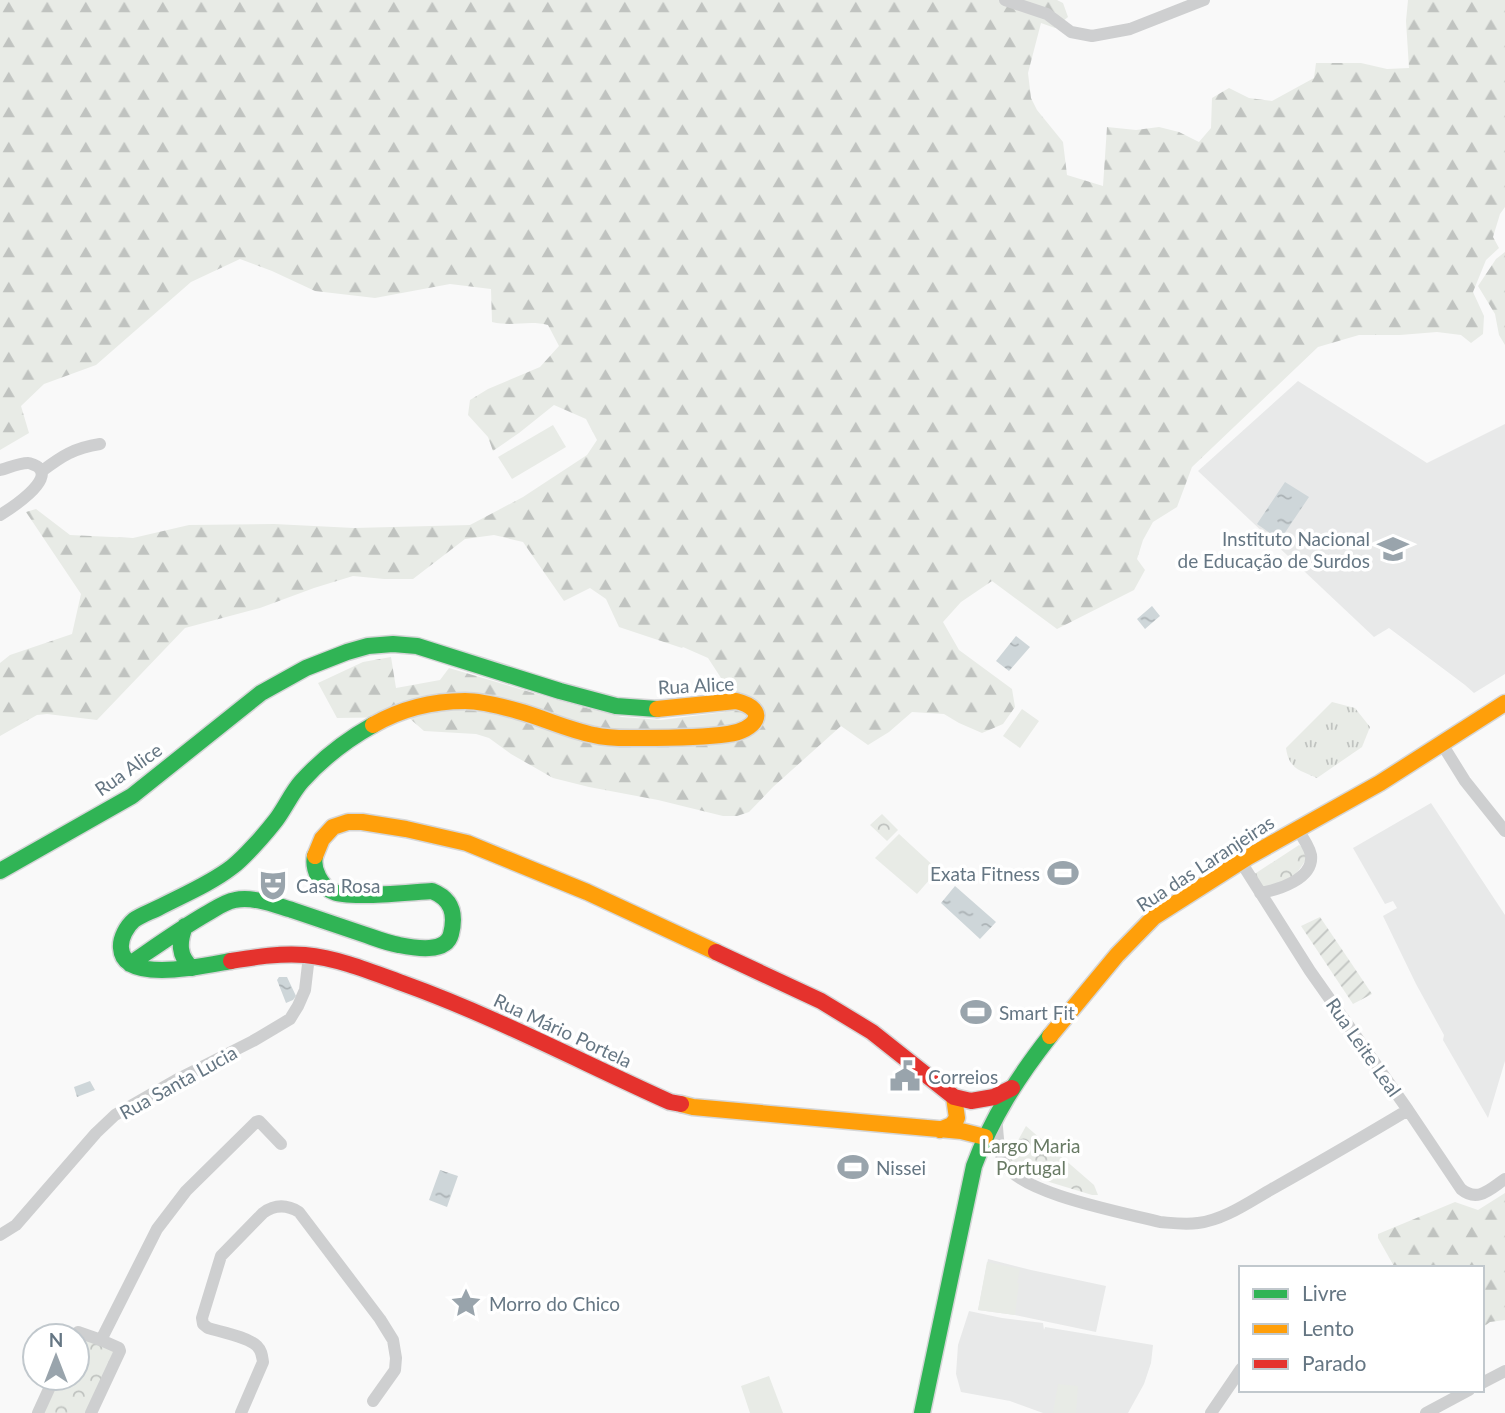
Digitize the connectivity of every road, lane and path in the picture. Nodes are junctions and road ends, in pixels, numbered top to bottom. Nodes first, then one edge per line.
1 (1005, 0) edge
2 (1204, 0) edge
3 (100, 444) dead end
4 (0, 470) edge
5 (42, 471) junction
6 (0, 515) edge
7 (1505, 703) edge
8 (1442, 744) junction
9 (1297, 829) junction
10 (1505, 831) edge
11 (1241, 862) junction
12 (0, 871) edge
13 (1260, 893) junction
14 (185, 926) junction
15 (309, 956) junction
16 (130, 964) junction
17 (192, 968) junction
18 (1012, 1088) junction
19 (954, 1097) junction
20 (1408, 1110) junction
21 (996, 1117) junction
22 (940, 1129) junction
23 (985, 1137) junction
24 (281, 1144) dead end
25 (1505, 1179) edge
26 (0, 1235) edge
27 (91, 1337) edge
28 (101, 1340) junction
29 (1505, 1371) edge
30 (1239, 1372) edge
31 (1484, 1382) edge
32 (47, 1392) edge
33 (1465, 1392) edge
34 (373, 1401) dead end
35 (37, 1413) edge
36 (90, 1413) edge
37 (241, 1413) edge
38 (922, 1413) edge
39 (1210, 1413) edge
40 (1426, 1413) edge

1 - 2 street
3 - 5 street
4 - 5 street
5 - 6 street
7 - 8 street, Rua das Laranjeiras
8 - 9 street, Rua das Laranjeiras
8 - 10 street
9 - 11 street, Rua das Laranjeiras
9 - 13 street
11 - 13 street, Rua Leite Leal
11 - 18 street, Rua das Laranjeiras
12 - 16 street, Rua Alice
13 - 20 street, Rua Leite Leal
14 - 16 street
14 - 17 street
14 - 19 street
15 - 17 street, Rua Mário Portela
15 - 22 street, Rua Mário Portela
15 - 26 street, Rua Santa Lucia
16 - 17 street, Rua Mário Portela
18 - 19 street
18 - 21 street, Rua das Laranjeiras
19 - 22 street
20 - 21 street
20 - 25 street, Rua Leite Leal
21 - 23 street, Rua das Laranjeiras
22 - 23 street, Rua Mário Portela
23 - 38 street, Rua das Laranjeiras
24 - 28 street
27 - 28 street
28 - 36 street
29 - 31 street
30 - 39 street
32 - 35 street
33 - 40 street
34 - 37 street

